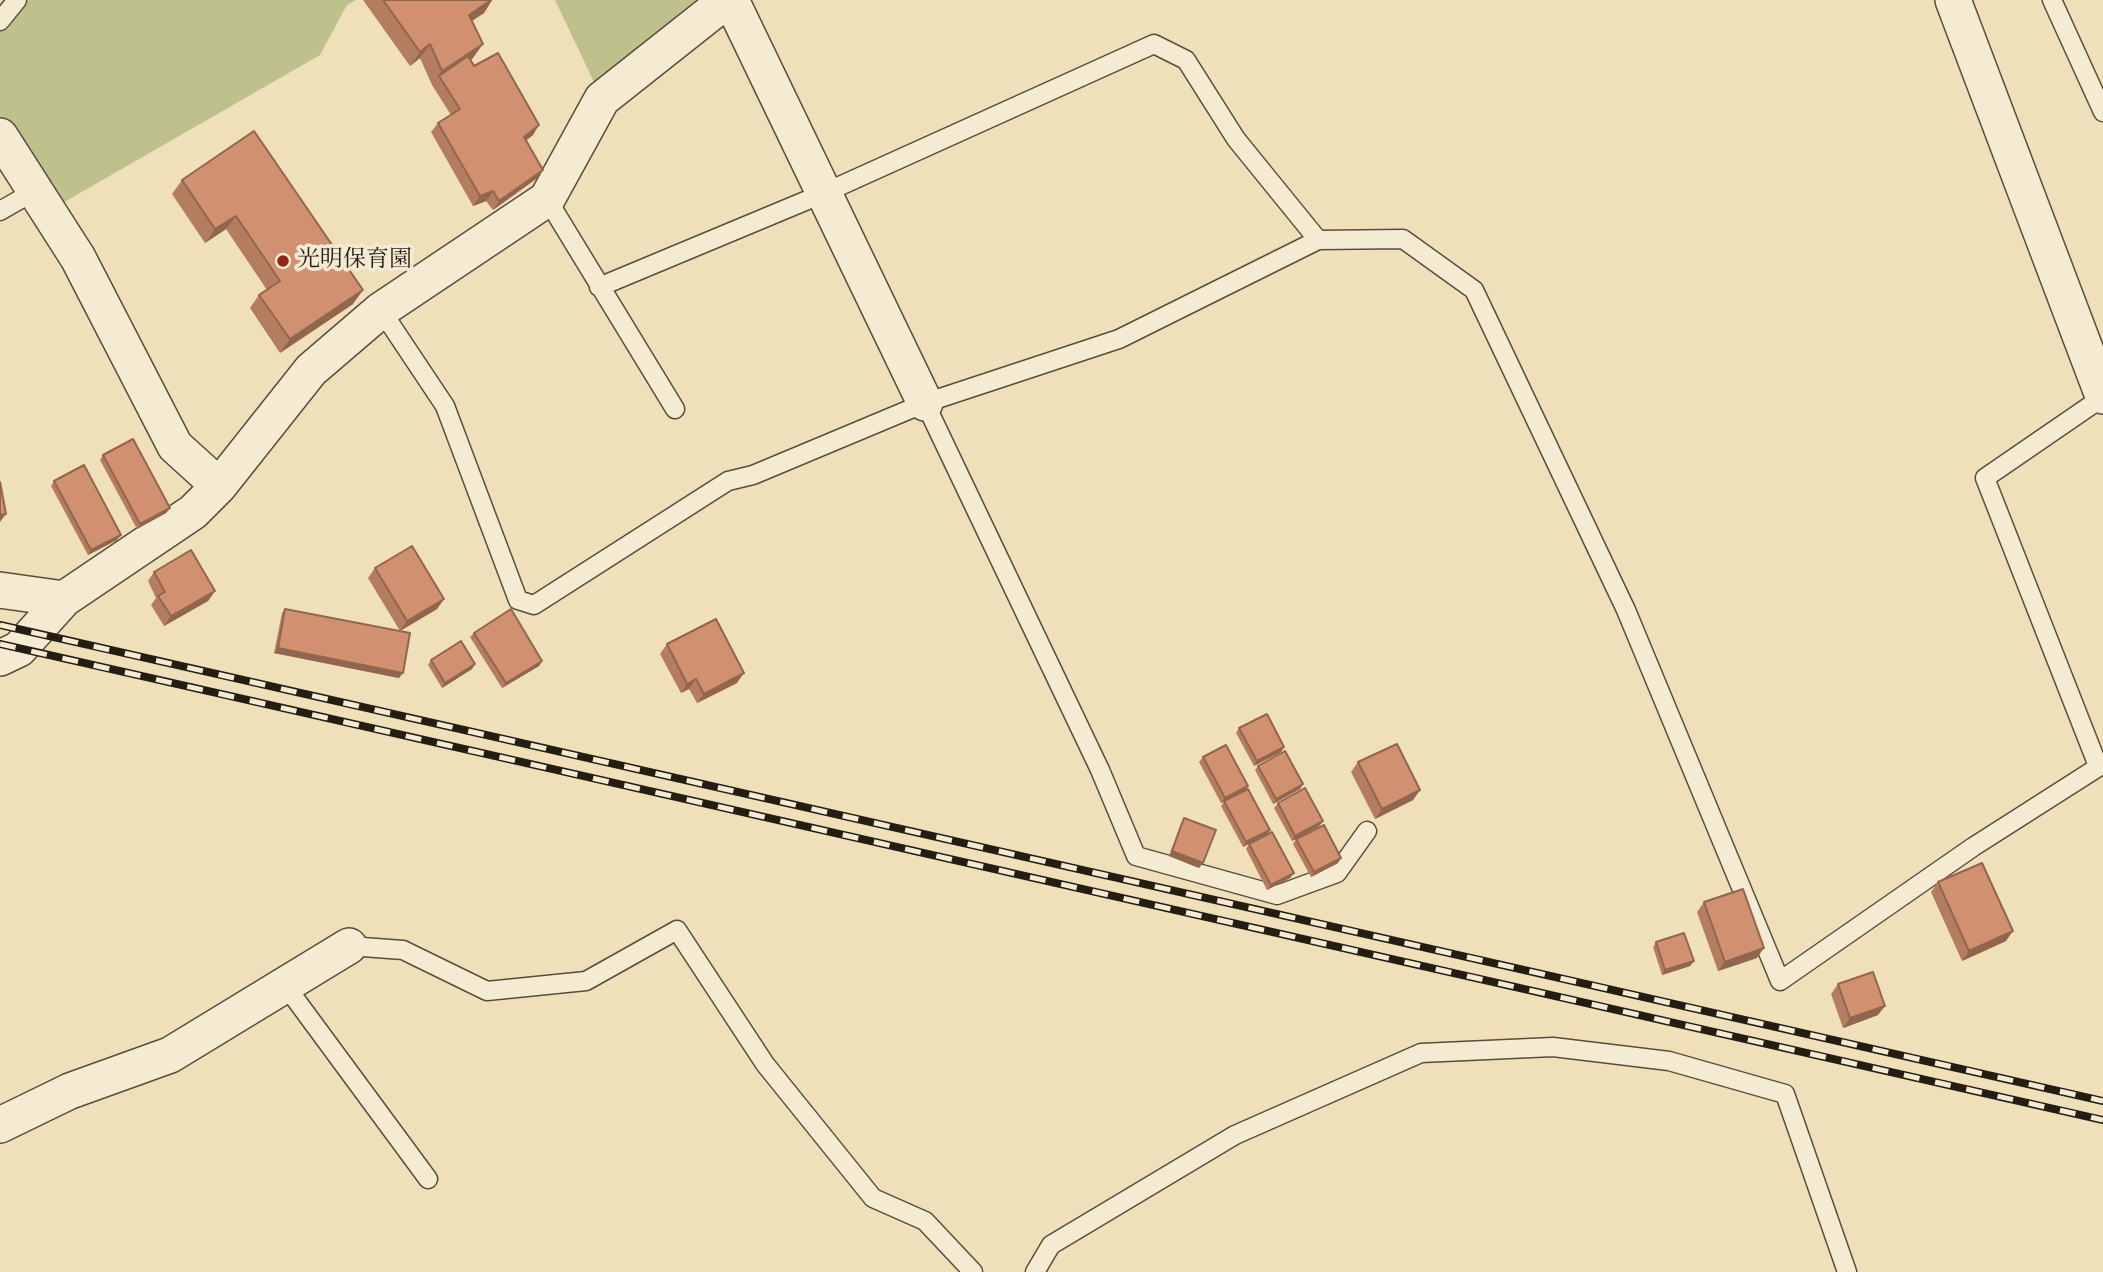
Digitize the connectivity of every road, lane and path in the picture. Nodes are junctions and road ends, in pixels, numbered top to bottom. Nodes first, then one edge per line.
1 (17, 0) edge
2 (729, 0) edge
3 (1952, 0) edge
4 (2052, 0) edge
5 (0, 21) edge
6 (2103, 112) edge
7 (0, 136) edge
8 (33, 192) junction
9 (822, 194) junction
10 (547, 199) junction
11 (0, 211) edge
12 (1318, 240) junction
13 (600, 288) junction
14 (381, 310) junction
15 (2103, 396) edge
16 (925, 403) junction
17 (675, 408) dead end
18 (219, 486) junction
19 (0, 590) edge
20 (64, 599) junction
21 (0, 658) edge
22 (2101, 765) edge
23 (1367, 831) dead end
24 (349, 946) joint
25 (285, 985) junction
26 (0, 1125) edge
27 (428, 1179) dead end
28 (973, 1272) edge
29 (1035, 1272) edge
30 (1847, 1272) edge

1 - 5 lane
2 - 9 street
2 - 10 street
3 - 15 street
4 - 6 lane
7 - 8 street
8 - 11 lane
8 - 18 street
9 - 12 lane
9 - 13 lane
9 - 16 street
10 - 13 lane
10 - 14 street
12 - 16 lane
12 - 22 lane
13 - 17 lane
14 - 16 lane
14 - 18 street
15 - 22 lane
16 - 23 lane
18 - 20 street
19 - 20 street
20 - 21 street
24 - 25 street
24 - 28 lane
25 - 26 street
25 - 27 lane
29 - 30 lane

